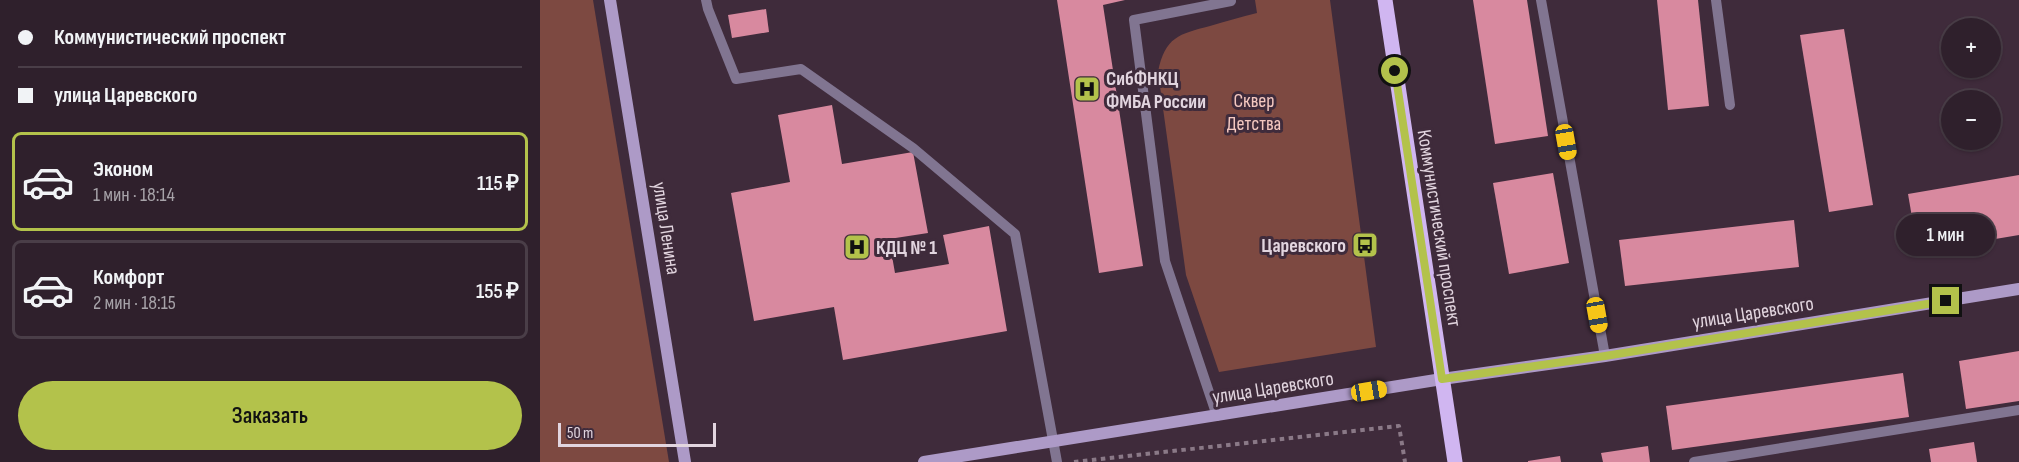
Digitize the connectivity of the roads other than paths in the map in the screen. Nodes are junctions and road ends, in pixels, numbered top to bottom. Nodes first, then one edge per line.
1 (610, 0) edge
2 (706, 0) edge
3 (1385, 0) edge
4 (1541, 0) edge
5 (1716, 0) edge
6 (1231, 2) dead end
7 (1730, 105) dead end
8 (2019, 289) edge
9 (1605, 356) junction
10 (1442, 379) junction
11 (2019, 410) edge
12 (1217, 416) junction
13 (1053, 442) junction
14 (685, 462) edge
15 (924, 462) edge
16 (1057, 462) edge
17 (1455, 462) edge
18 (1694, 462) edge

1 - 14 street, улица Ленина
2 - 13 lane
3 - 10 main road, Коммунистический проспект
4 - 9 lane
5 - 7 lane
6 - 12 lane
8 - 9 street, улица Царевского
9 - 10 street, улица Царевского
10 - 12 street, улица Царевского
10 - 17 main road, Коммунистический проспект
11 - 18 lane
12 - 13 street, улица Царевского
13 - 15 street, улица Царевского
13 - 16 lane

